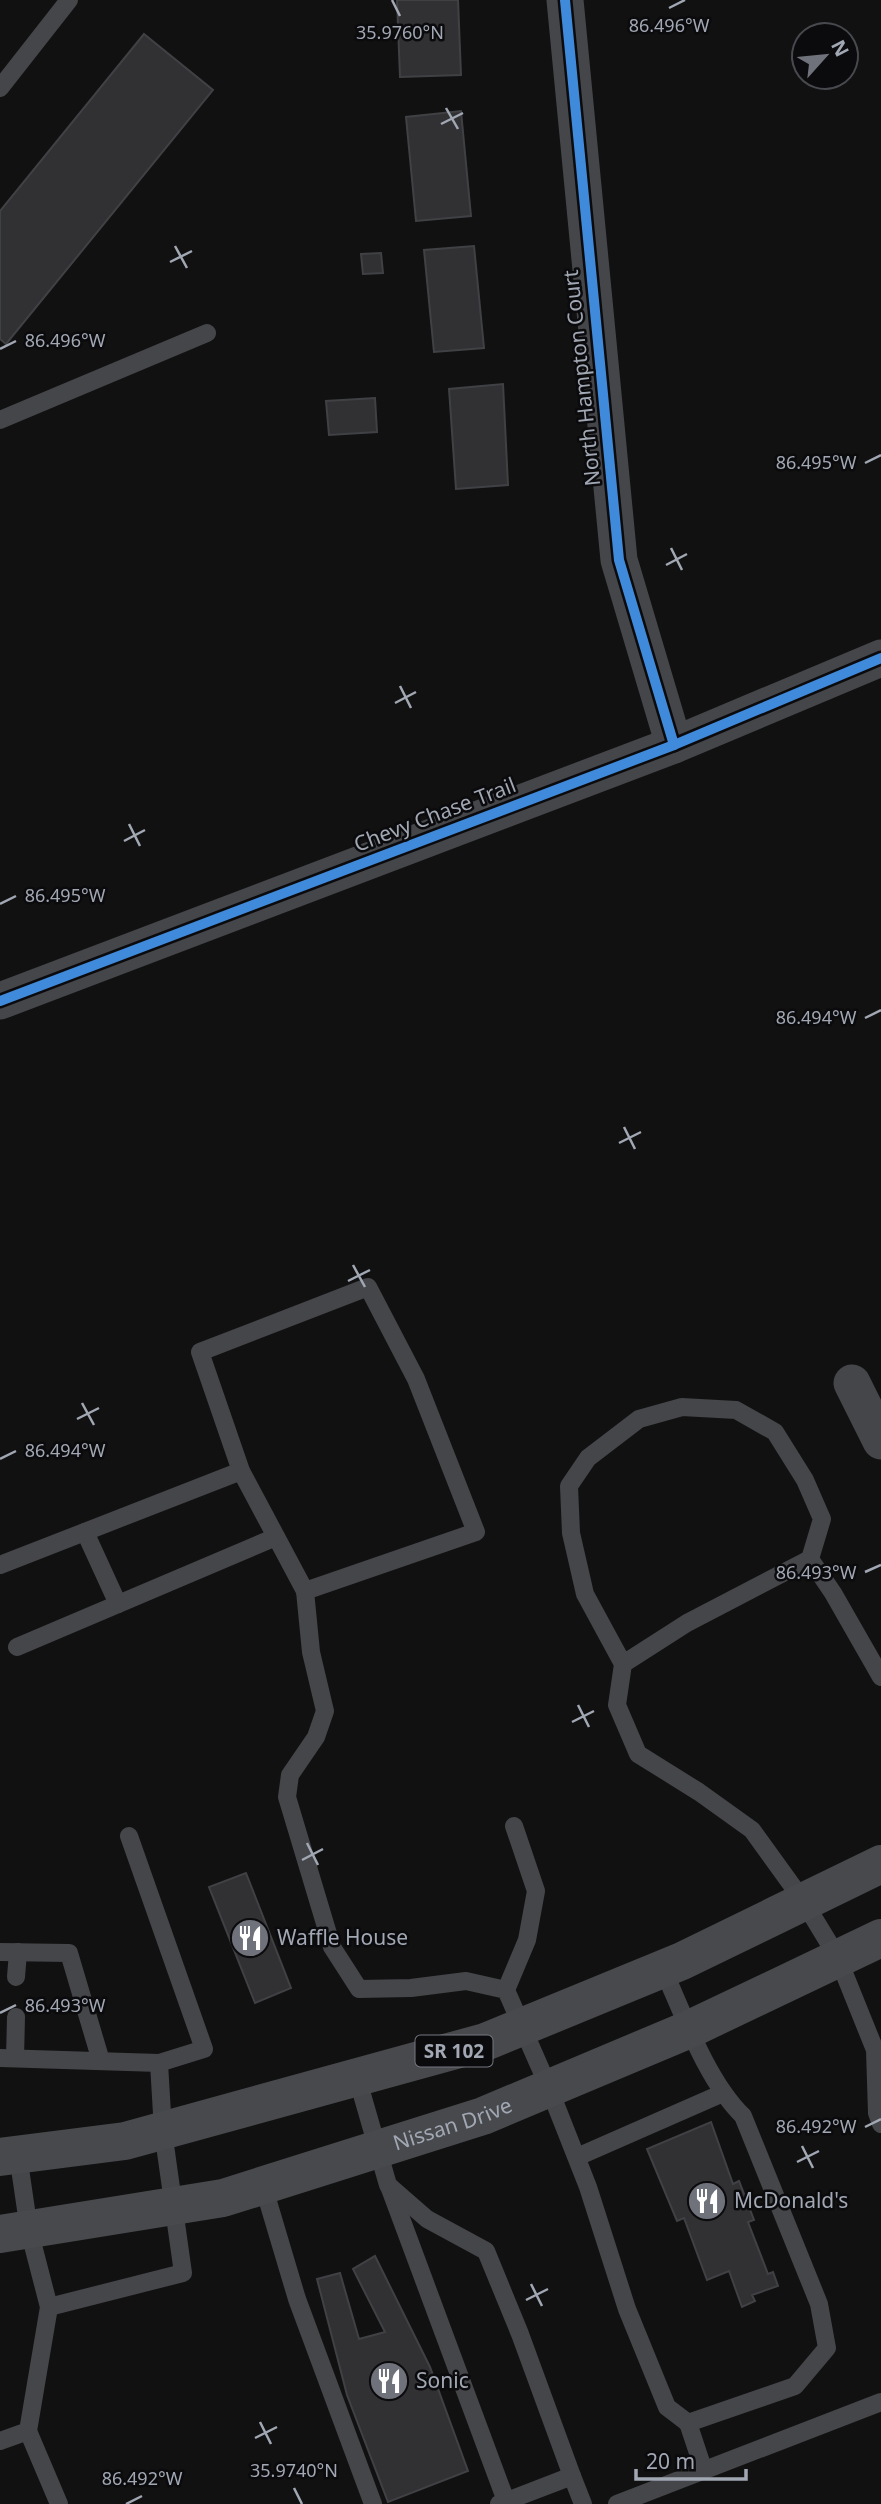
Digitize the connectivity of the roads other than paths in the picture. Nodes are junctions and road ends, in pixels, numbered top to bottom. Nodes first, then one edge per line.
1 (69, 0) edge
2 (565, 0) edge
3 (0, 88) edge
4 (207, 332) dead end
5 (0, 420) edge
6 (881, 658) edge
7 (674, 745) junction
8 (0, 1001) edge
9 (852, 1383) dead end
10 (881, 1441) edge
11 (241, 1471) junction
12 (85, 1532) junction
13 (276, 1537) junction
14 (810, 1559) junction
15 (0, 1566) edge
16 (306, 1591) junction
17 (118, 1604) junction
18 (17, 1647) dead end
19 (624, 1664) junction
20 (881, 1677) edge
21 (513, 1826) dead end
22 (129, 1836) dead end
23 (881, 1864) edge
24 (804, 1902) junction
25 (881, 1938) edge
26 (9, 1952) edge
27 (838, 1958) junction
28 (663, 1969) junction
29 (16, 1977) dead end
30 (506, 1990) junction
31 (16, 2017) dead end
32 (522, 2027) junction
33 (690, 2029) junction
34 (8, 2058) edge
35 (101, 2061) junction
36 (159, 2063) junction
37 (357, 2077) junction
38 (549, 2088) junction
39 (723, 2093) junction
40 (881, 2124) edge
41 (163, 2131) junction
42 (376, 2150) junction
43 (9, 2156) edge
44 (577, 2157) junction
45 (263, 2185) junction
46 (388, 2185) junction
47 (173, 2206) junction
48 (14, 2232) edge
49 (49, 2306) junction
50 (881, 2402) edge
51 (688, 2423) junction
52 (28, 2431) junction
53 (0, 2441) edge
54 (704, 2470) junction
55 (572, 2476) junction
56 (503, 2503) edge
57 (59, 2504) edge
58 (373, 2504) edge
59 (583, 2504) edge
60 (617, 2504) edge

1 - 3 lane
2 - 7 street, North Hampton Court
4 - 5 lane
6 - 7 street, Chevy Chase Trail
7 - 8 street, Chevy Chase Trail
9 - 10 street
11 - 12 lane
11 - 13 lane
11 - 16 lane
12 - 15 lane
12 - 17 lane
13 - 16 lane
13 - 17 lane
14 - 19 lane
14 - 19 lane
14 - 20 lane
16 - 30 lane
17 - 18 lane
19 - 24 lane
21 - 30 lane
22 - 36 lane
23 - 24 main road, SR 102
24 - 27 lane
24 - 28 main road, SR 102
25 - 27 main road, Nissan Drive
26 - 29 lane
26 - 35 lane
27 - 33 main road, Nissan Drive
27 - 40 lane
28 - 32 main road, SR 102
28 - 33 lane
30 - 32 lane
31 - 34 lane
32 - 37 main road, SR 102
32 - 38 lane
33 - 38 main road, Nissan Drive
33 - 39 lane
34 - 35 lane
35 - 36 lane
36 - 41 lane
37 - 41 main road, SR 102
37 - 42 lane
38 - 42 main road, Nissan Drive
38 - 44 lane
39 - 44 lane
39 - 51 lane
41 - 43 main road, SR 102
41 - 47 lane
42 - 45 main road, Nissan Drive
42 - 46 lane
43 - 48 lane
44 - 51 lane
45 - 47 main road, Nissan Drive
45 - 58 lane
46 - 55 lane
46 - 56 lane
47 - 48 main road, Nissan Drive
47 - 49 lane
48 - 49 lane
49 - 52 lane
50 - 54 lane
51 - 54 lane
52 - 53 lane
52 - 57 lane
54 - 60 lane
55 - 56 lane
55 - 59 lane

